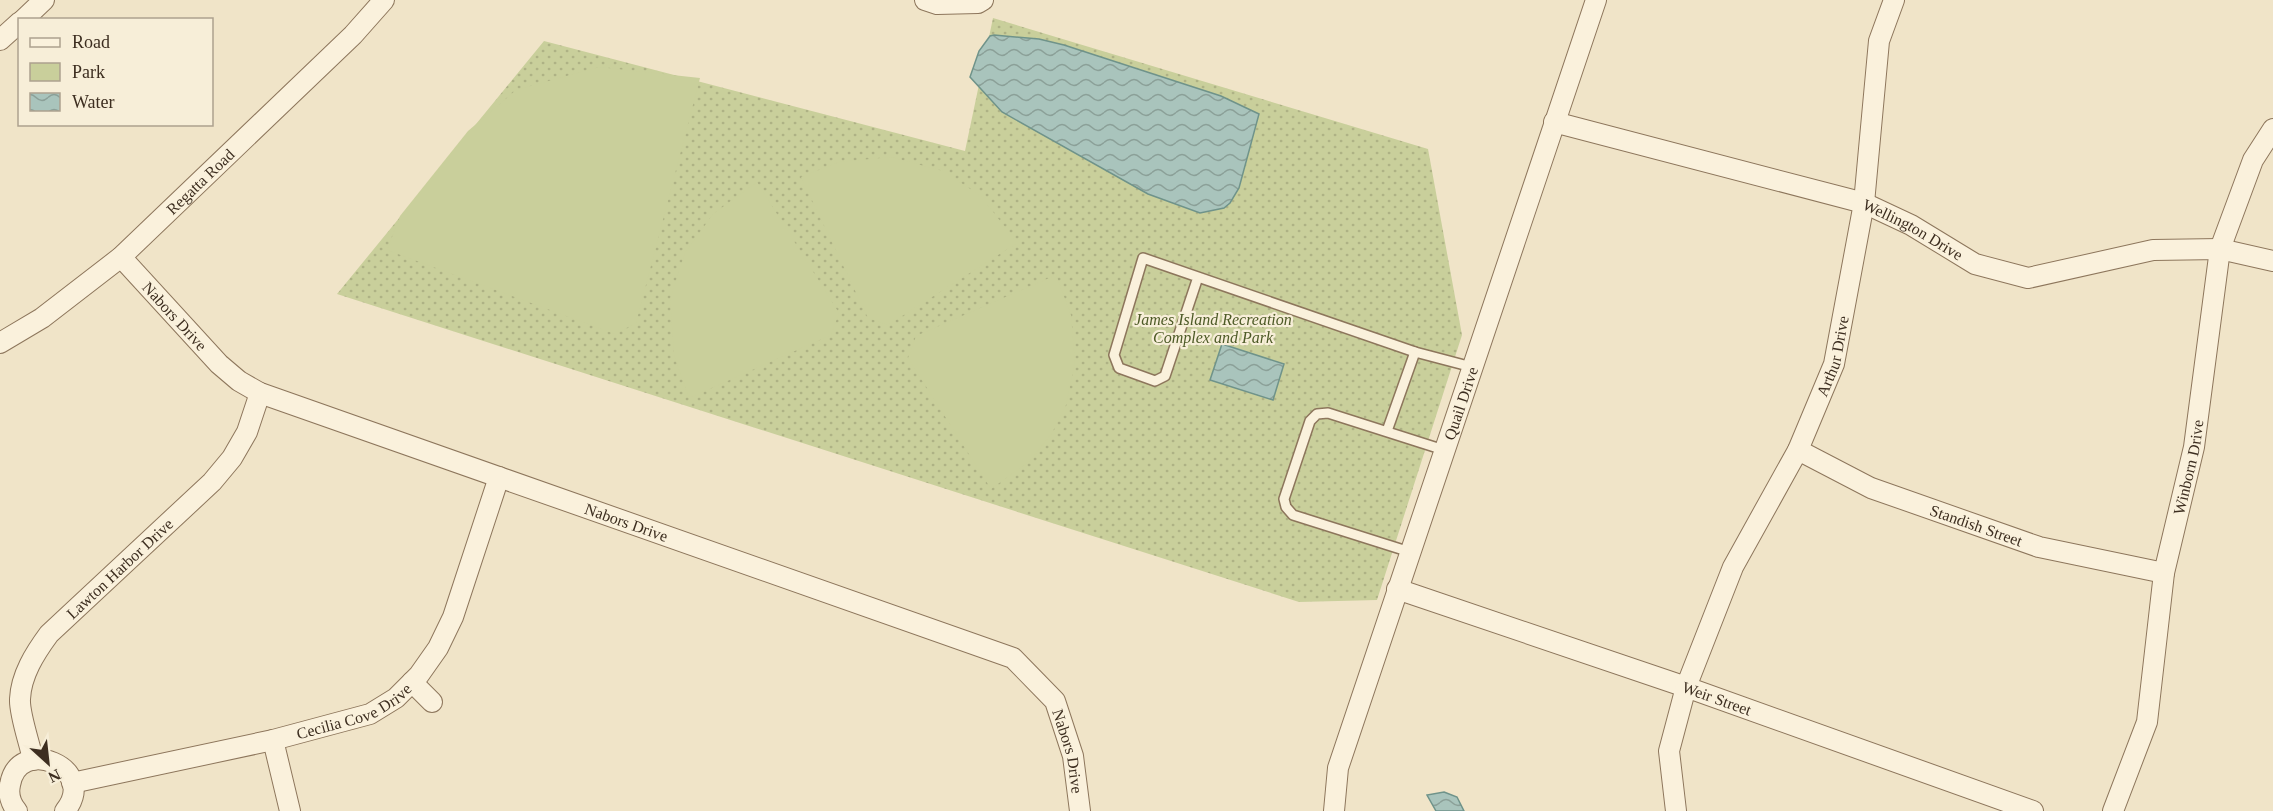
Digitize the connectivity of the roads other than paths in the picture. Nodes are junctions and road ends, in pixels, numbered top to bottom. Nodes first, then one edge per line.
1 (44, 0) edge
2 (384, 0) edge
3 (925, 0) edge
4 (983, 0) edge
5 (1596, 0) edge
6 (1894, 0) edge
7 (24, 18) edge
8 (18, 24) edge
9 (0, 40) edge
10 (1554, 122) junction
11 (2273, 129) edge
12 (1864, 203) junction
13 (2220, 249) junction
14 (121, 257) junction
15 (2273, 261) edge
16 (1198, 277) junction
17 (0, 343) edge
18 (1415, 352) junction
19 (1472, 367) junction
20 (260, 393) junction
21 (1387, 431) junction
22 (1444, 450) junction
23 (1797, 450) junction
24 (499, 477) junction
25 (1410, 552) junction
26 (2164, 573) junction
27 (1397, 589) junction
28 (412, 682) junction
29 (1686, 687) junction
30 (432, 702) dead end
31 (273, 740) junction
32 (33, 760) junction
33 (72, 783) junction
34 (9, 802) edge
35 (65, 811) edge
36 (290, 811) edge
37 (1080, 811) edge
38 (1334, 811) edge
39 (1676, 811) edge
40 (2033, 811) edge
41 (2113, 811) edge

1 - 7 street
2 - 14 street, Regatta Road
3 - 4 street
5 - 10 street, Quail Drive
6 - 12 street, Arthur Drive
8 - 9 street
10 - 12 street, Wellington Drive
10 - 19 street, Quail Drive
11 - 13 street, Winborn Drive
12 - 13 street, Wellington Drive
12 - 23 street, Arthur Drive
13 - 15 street, Wellington Drive
13 - 26 street, Winborn Drive
14 - 17 street, Regatta Road
14 - 20 street, Nabors Drive
16 - 16 lane
16 - 18 lane
18 - 19 lane
18 - 21 lane
19 - 22 street, Quail Drive
20 - 24 street, Nabors Drive
20 - 32 street, Lawton Harbor Drive
21 - 22 lane
21 - 25 lane
22 - 25 street, Quail Drive
23 - 26 street, Standish Street
23 - 29 street, Arthur Drive
24 - 28 street, Cecilia Cove Drive
24 - 37 street, Nabors Drive
25 - 27 street, Quail Drive
26 - 41 street, Winborn Drive
27 - 29 street, Weir Street
27 - 38 street, Quail Drive
28 - 30 street
28 - 31 street, Cecilia Cove Drive
29 - 39 street
29 - 40 street, Weir Street
31 - 33 street, Cecilia Cove Drive
31 - 36 street
32 - 33 street
32 - 34 street
33 - 35 street

